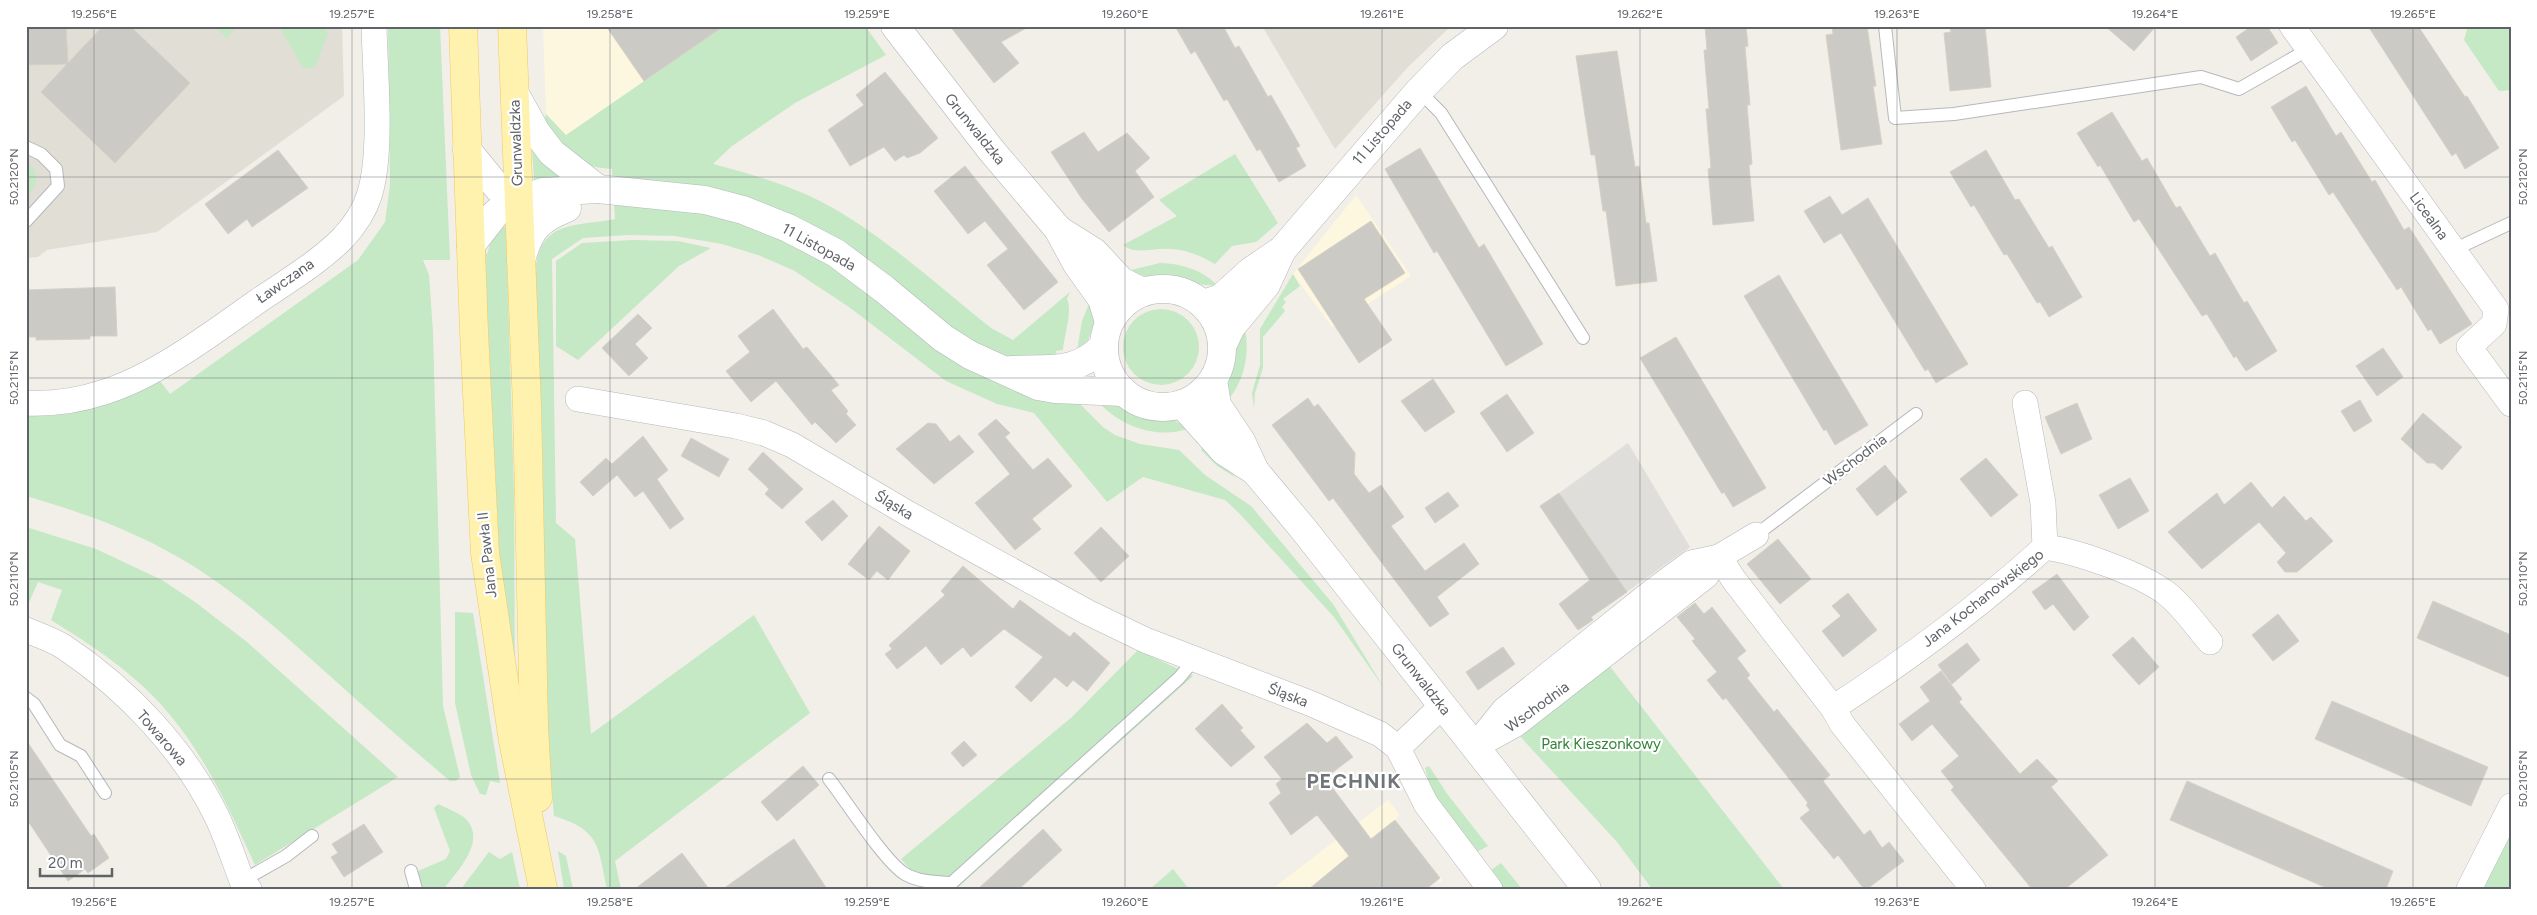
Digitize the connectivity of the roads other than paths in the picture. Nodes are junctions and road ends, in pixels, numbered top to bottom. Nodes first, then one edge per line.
1 (374, 26) edge
2 (463, 26) edge
3 (512, 26) edge
4 (895, 26) edge
5 (1494, 26) edge
6 (1886, 26) edge
7 (2292, 26) edge
8 (2309, 49) junction
9 (1419, 91) junction
10 (515, 94) junction
11 (26, 147) edge
12 (467, 150) junction
13 (598, 189) junction
14 (634, 194) junction
15 (518, 201) junction
16 (567, 208) junction
17 (26, 221) edge
18 (2511, 223) edge
19 (1058, 229) junction
20 (472, 245) junction
21 (1282, 250) junction
22 (2453, 250) junction
23 (521, 260) junction
24 (1142, 292) junction
25 (1204, 304) junction
26 (1106, 333) junction
27 (1584, 338) dead end
28 (1223, 344) junction
29 (1007, 370) junction
30 (1213, 380) junction
31 (1123, 392) junction
32 (578, 399) dead end
33 (26, 403) edge
34 (2025, 403) dead end
35 (1182, 404) junction
36 (2511, 404) edge
37 (1916, 414) dead end
38 (1254, 471) junction
39 (1756, 535) joint
40 (2045, 548) junction
41 (1720, 557) junction
42 (26, 630) edge
43 (2210, 642) dead end
44 (1194, 660) junction
45 (26, 698) edge
46 (1442, 706) junction
47 (1833, 708) junction
48 (1389, 741) junction
49 (1474, 746) junction
50 (830, 779) dead end
51 (105, 793) dead end
52 (2511, 806) edge
53 (312, 836) dead end
54 (538, 862) junction
55 (411, 871) dead end
56 (245, 885) edge
57 (948, 886) edge
58 (416, 889) edge
59 (543, 889) edge
60 (1490, 889) edge
61 (1587, 889) edge
62 (1972, 889) edge
63 (2468, 889) edge

1 - 33 street, Ławczana
2 - 12 main road
3 - 10 main road, Grunwaldzka
4 - 19 street, Grunwaldzka
5 - 9 street, 11 Listopada
6 - 8 lane
7 - 8 street, Licealna
8 - 22 street, Licealna
9 - 21 street, 11 Listopada
9 - 27 lane
10 - 13 street
10 - 15 main road, Grunwaldzka
11 - 17 lane
12 - 15 street
12 - 20 main road
13 - 14 street, 11 Listopada
13 - 15 street, 11 Listopada
14 - 16 street, 11 Listopada
14 - 29 street, 11 Listopada
15 - 16 street, 11 Listopada
15 - 20 street
15 - 23 main road, Grunwaldzka
16 - 23 street, 11 Listopada
18 - 22 lane
19 - 24 street, Grunwaldzka
19 - 26 street, Grunwaldzka
20 - 54 main road, Jana Pawła II
21 - 25 street, 11 Listopada
21 - 28 street, 11 Listopada
22 - 36 street, Licealna
23 - 54 main road, Jana Pawła II
24 - 25 street
24 - 26 street
25 - 28 street
26 - 29 street, 11 Listopada
26 - 31 street
28 - 30 street
29 - 31 street, 11 Listopada
30 - 35 street
30 - 38 street, Grunwaldzka
31 - 35 street
32 - 44 street, Śląska
34 - 40 street
35 - 38 street, Grunwaldzka
37 - 39 lane, Wschodnia
38 - 46 street, Grunwaldzka
39 - 41 street, Wschodnia
40 - 43 street, Jana Kochanowskiego
40 - 47 street, Jana Kochanowskiego
41 - 47 street
41 - 49 street, Wschodnia
42 - 56 street, Towarowa
44 - 48 street, Śląska
44 - 57 lane
45 - 51 lane
46 - 48 street
46 - 49 street, Grunwaldzka
47 - 62 street
48 - 60 street
49 - 61 street, Grunwaldzka
50 - 57 lane
52 - 63 street
53 - 56 lane
54 - 59 main road, Jana Pawła II
55 - 58 lane

